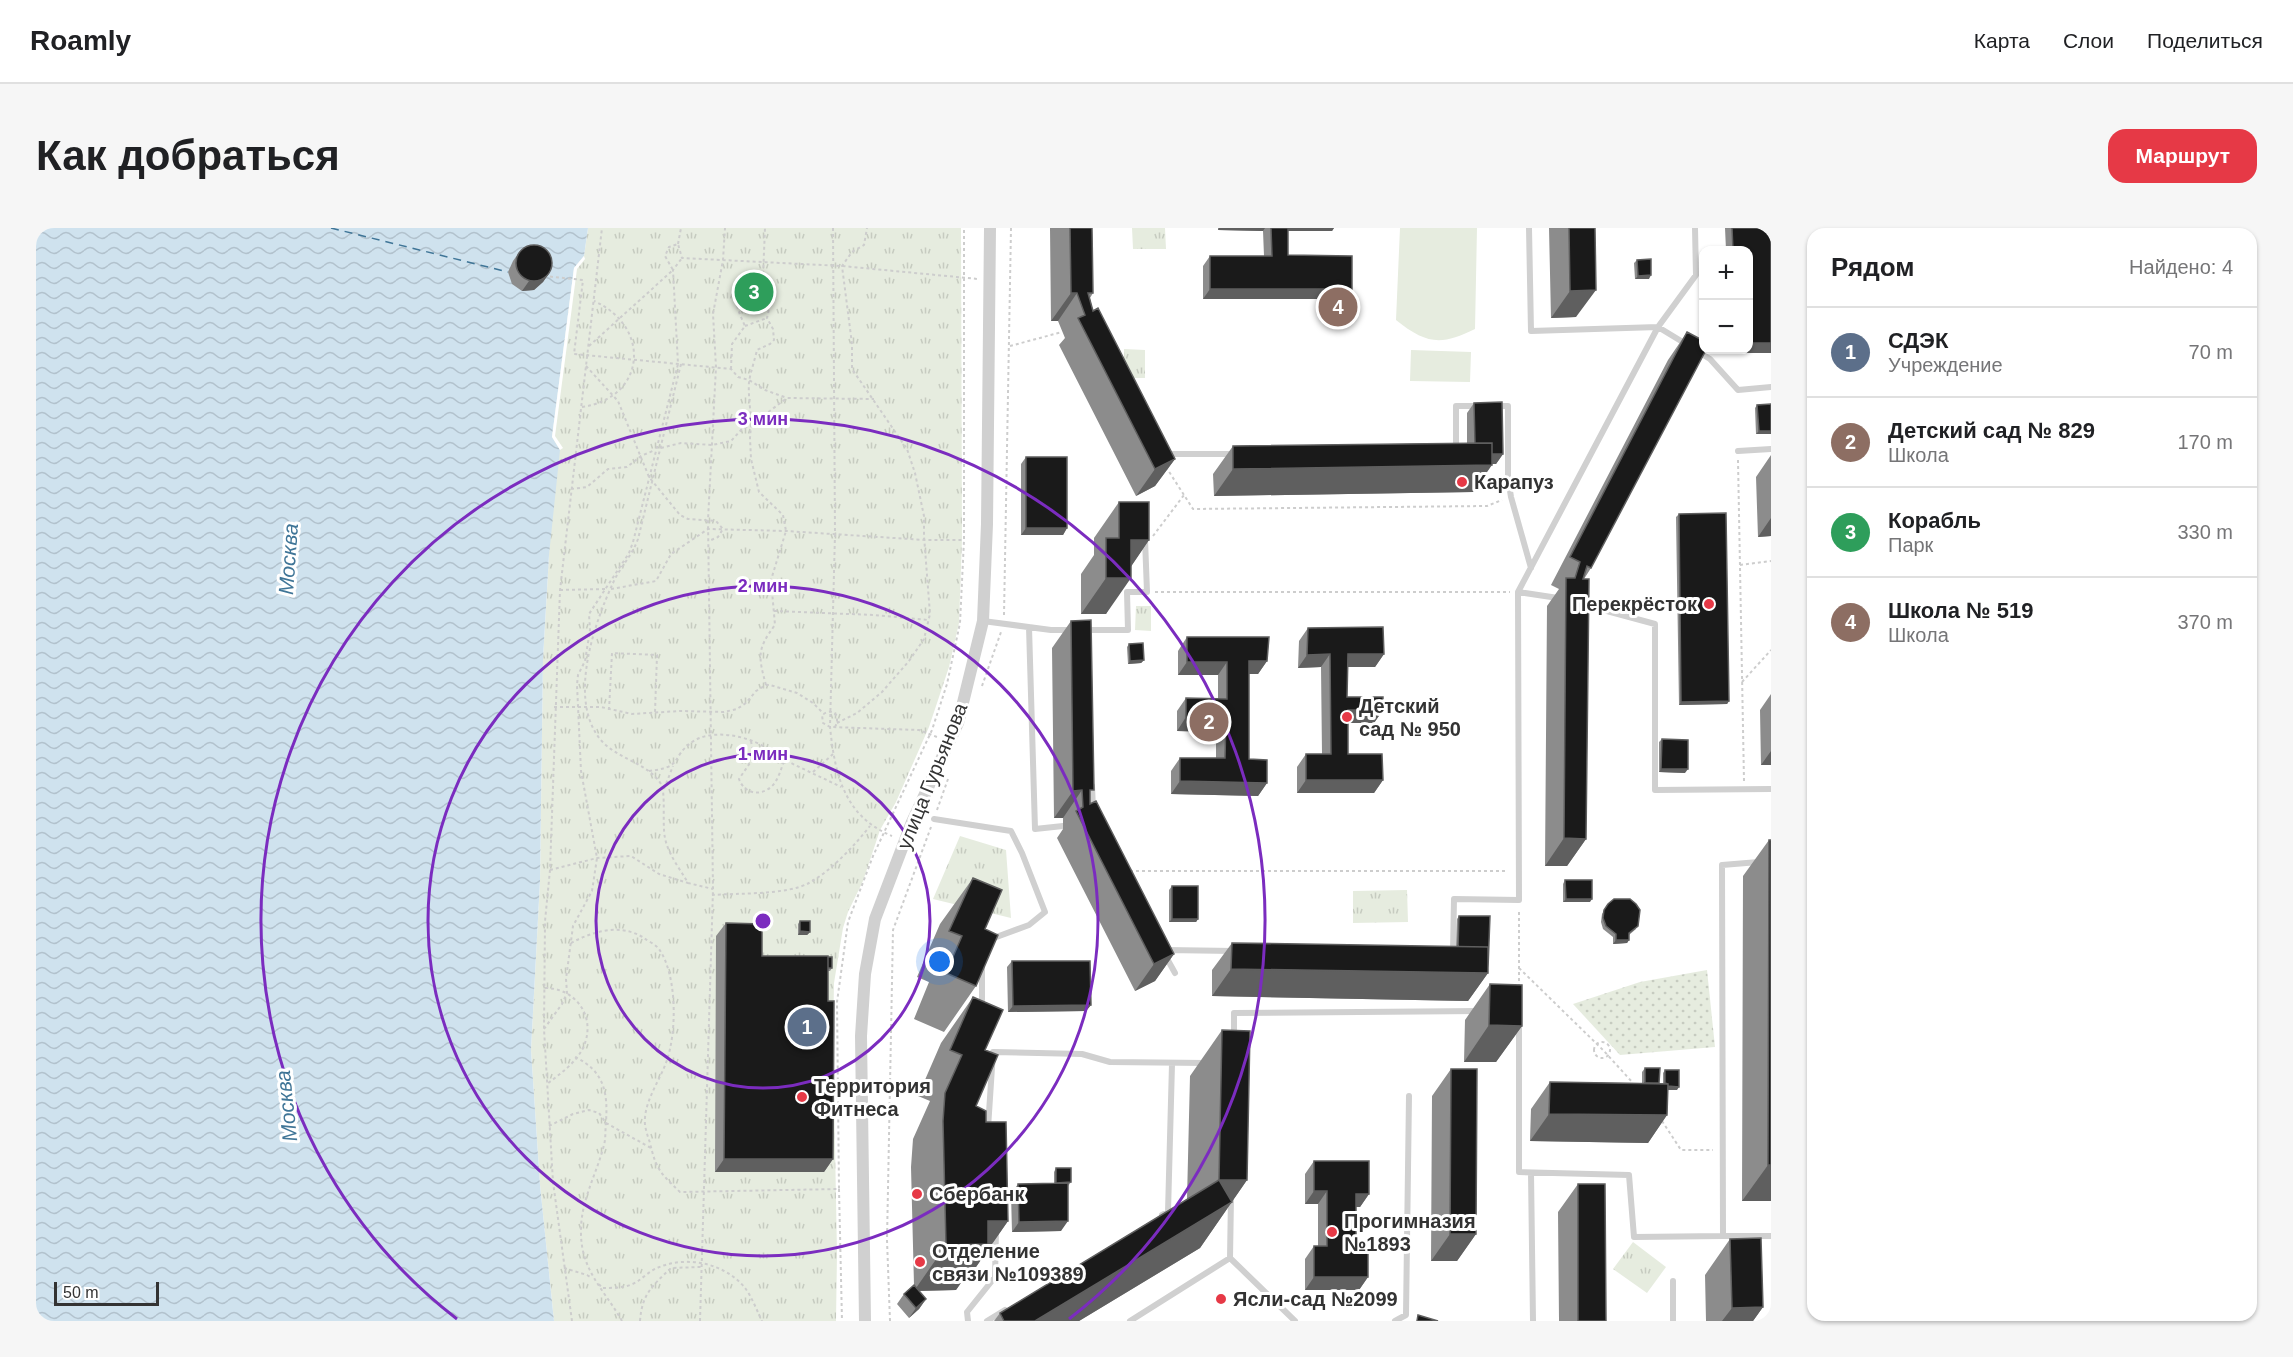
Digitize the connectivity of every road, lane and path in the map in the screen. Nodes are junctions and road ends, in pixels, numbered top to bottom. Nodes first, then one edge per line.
1 (602, 228) edge
2 (680, 228) edge
3 (725, 228) edge
4 (765, 228) edge
5 (833, 228) edge
6 (867, 228) edge
7 (964, 228) edge
8 (990, 228) edge
9 (1529, 228) edge
10 (1695, 228) edge
11 (678, 244) junction
12 (682, 258) junction
13 (723, 260) junction
14 (763, 262) junction
15 (833, 265) junction
16 (842, 266) junction
17 (673, 270) junction
18 (536, 275) edge
19 (763, 276) junction
20 (963, 277) junction
21 (989, 280) junction
22 (594, 301) junction
23 (767, 318) junction
24 (620, 319) junction
25 (745, 326) junction
26 (1658, 327) junction
27 (1062, 332) dead end
28 (589, 346) junction
29 (1009, 346) dead end
30 (588, 356) junction
31 (634, 360) junction
32 (680, 364) junction
33 (586, 366) junction
34 (716, 367) junction
35 (731, 369) junction
36 (749, 380) junction
37 (1771, 387) edge
38 (614, 394) junction
39 (787, 398) junction
40 (833, 398) junction
41 (874, 399) junction
42 (580, 408) junction
43 (752, 425) junction
44 (712, 445) junction
45 (658, 449) junction
46 (1771, 449) edge
47 (1738, 451) joint
48 (1444, 452) edge
49 (1241, 453) edge
50 (1158, 454) joint
51 (641, 456) junction
52 (650, 477) junction
53 (652, 481) junction
54 (571, 489) junction
55 (1184, 495) junction
56 (1511, 497) junction
57 (708, 520) junction
58 (963, 523) dead end
59 (723, 529) junction
60 (708, 530) junction
61 (786, 531) junction
62 (1145, 532) edge
63 (835, 534) junction
64 (925, 540) junction
65 (964, 540) dead end
66 (708, 541) junction
67 (1145, 546) junction
68 (1771, 561) edge
69 (1740, 565) junction
70 (1531, 568) junction
71 (606, 589) junction
72 (611, 589) junction
73 (560, 590) junction
74 (1147, 592) junction
75 (1518, 592) junction
76 (1558, 598) dead end
77 (1577, 603) edge
78 (774, 611) junction
79 (832, 614) junction
80 (928, 620) junction
81 (983, 621) junction
82 (1029, 627) junction
83 (1090, 630) junction
84 (1090, 642) edge
85 (1771, 650) edge
86 (1742, 682) junction
87 (766, 685) junction
88 (554, 707) junction
89 (579, 707) junction
90 (585, 708) junction
91 (609, 710) junction
92 (830, 711) junction
93 (655, 712) junction
94 (711, 712) junction
95 (824, 714) junction
96 (837, 723) junction
97 (830, 728) junction
98 (835, 728) junction
99 (711, 734) junction
100 (751, 741) junction
101 (949, 742) junction
102 (834, 754) junction
103 (784, 760) junction
104 (673, 766) junction
105 (648, 771) junction
106 (813, 772) junction
107 (1092, 782) edge
108 (841, 787) junction
109 (1771, 789) edge
110 (664, 790) junction
111 (1744, 790) junction
112 (1093, 817) edge
113 (933, 819) dead end
114 (870, 826) junction
115 (1063, 826) dead end
116 (880, 830) dead end
117 (597, 858) junction
118 (1771, 861) edge
119 (550, 870) junction
120 (1519, 871) junction
121 (1121, 872) edge
122 (688, 883) junction
123 (713, 889) junction
124 (712, 895) junction
125 (1519, 900) junction
126 (1157, 940) edge
127 (982, 942) edge
128 (571, 943) junction
129 (1162, 950) junction
130 (1239, 951) edge
131 (1442, 953) edge
132 (982, 954) edge
133 (1519, 968) junction
134 (1175, 974) dead end
135 (544, 988) junction
136 (567, 993) junction
137 (1483, 1011) dead end
138 (1519, 1011) joint
139 (982, 1013) edge
140 (543, 1029) junction
141 (989, 1043) edge
142 (1234, 1043) edge
143 (1597, 1045) junction
144 (993, 1052) junction
145 (1608, 1056) junction
146 (576, 1057) junction
147 (1213, 1063) dead end
148 (1172, 1064) junction
149 (547, 1084) junction
150 (1638, 1089) edge
151 (1409, 1096) dead end
152 (1661, 1119) edge
153 (606, 1123) junction
154 (549, 1126) junction
155 (988, 1132) edge
156 (651, 1148) junction
157 (1723, 1150) junction
158 (1531, 1173) junction
159 (1231, 1189) edge
160 (702, 1193) junction
161 (1158, 1218) edge
162 (996, 1222) edge
163 (1723, 1236) junction
164 (1771, 1236) edge
165 (1230, 1258) junction
166 (701, 1262) junction
167 (701, 1267) junction
168 (564, 1268) junction
169 (593, 1279) junction
170 (1673, 1281) dead end
171 (1007, 1309) edge
172 (572, 1321) edge
173 (622, 1321) edge
174 (640, 1321) edge
175 (700, 1321) edge
176 (762, 1321) edge
177 (842, 1321) edge
178 (865, 1321) edge
179 (969, 1321) edge
180 (987, 1321) edge
181 (1130, 1321) edge
182 (1295, 1321) edge
183 (1395, 1321) edge
184 (1533, 1321) edge
185 (1673, 1321) edge

1 - 22 path
2 - 11 path
3 - 13 path
4 - 14 path
5 - 15 path
6 - 16 path
7 - 20 path
8 - 21 street, улица Гурьянова
9 - 26 lane
10 - 26 lane
11 - 12 path
11 - 17 path
12 - 13 path
12 - 17 path
13 - 14 path
13 - 34 path
14 - 15 path
14 - 19 path
15 - 16 path
15 - 40 path
16 - 20 path
16 - 41 path
17 - 24 path
17 - 32 path
18 - 30 path
19 - 23 path
19 - 25 path
20 - 21 path
20 - 58 path
21 - 81 street, улица Гурьянова
22 - 24 path
22 - 28 path
23 - 25 path
23 - 36 path
24 - 28 path
24 - 31 path
25 - 35 path
26 - 37 lane
26 - 70 lane
27 - 29 path
28 - 30 path
30 - 31 path
30 - 33 path
31 - 32 path
31 - 38 path
32 - 34 path
32 - 45 path
33 - 38 path
33 - 42 path
34 - 35 path
34 - 44 path
35 - 36 path
36 - 39 path
36 - 43 path
38 - 42 path
38 - 51 path
39 - 40 path
39 - 43 path
40 - 41 path
40 - 63 path
41 - 64 path
42 - 54 path
43 - 44 path
43 - 61 path
44 - 45 path
44 - 57 path
45 - 51 path
45 - 52 path
45 - 53 path
46 - 47 lane
47 - 69 path
48 - 56 lane
49 - 50 lane
50 - 55 path
51 - 52 path
51 - 54 path
52 - 53 path
52 - 71 path
53 - 57 path
53 - 72 path
54 - 73 path
55 - 56 path
55 - 67 path
56 - 70 lane
57 - 59 path
57 - 60 path
59 - 60 path
59 - 61 path
59 - 66 path
60 - 66 path
60 - 72 path
61 - 63 path
61 - 78 path
62 - 67 lane
63 - 64 path
63 - 79 path
64 - 65 path
64 - 80 path
66 - 94 path
67 - 74 lane
68 - 69 path
69 - 86 path
70 - 75 lane
71 - 72 path
71 - 73 path
71 - 89 path
72 - 90 path
73 - 88 path
74 - 75 path
74 - 83 lane
75 - 76 lane
75 - 120 lane
77 - 111 lane
78 - 79 path
78 - 87 path
79 - 80 path
79 - 92 path
80 - 96 path
81 - 82 lane
81 - 101 street, улица Гурьянова
82 - 83 lane
82 - 115 lane
83 - 84 lane
85 - 86 path
86 - 111 path
87 - 94 path
87 - 95 path
88 - 89 path
88 - 119 path
89 - 90 path
89 - 117 path
90 - 91 path
90 - 105 path
91 - 93 path
91 - 93 path
92 - 95 path
92 - 96 path
92 - 97 path
93 - 94 path
94 - 99 path
95 - 97 path
96 - 98 path
97 - 98 path
97 - 102 path
98 - 101 path
99 - 100 path
99 - 104 path
99 - 123 path
100 - 103 path
100 - 103 path
101 - 178 street, улица Гурьянова
102 - 106 path
102 - 108 path
103 - 106 path
104 - 105 path
104 - 110 path
105 - 110 path
106 - 108 path
107 - 112 lane
108 - 114 path
109 - 111 lane
110 - 122 path
113 - 127 lane
114 - 116 path
114 - 124 path
117 - 119 path
117 - 122 path
117 - 128 path
118 - 157 lane
119 - 135 path
120 - 121 path
120 - 125 lane
122 - 123 path
123 - 124 path
124 - 160 path
125 - 131 lane
125 - 133 path
126 - 129 lane
128 - 136 path
128 - 156 path
129 - 130 lane
129 - 134 lane
132 - 139 lane
133 - 138 path
133 - 143 path
135 - 136 path
135 - 140 path
136 - 140 path
136 - 146 path
137 - 142 lane
138 - 158 lane
140 - 149 path
141 - 144 lane
143 - 145 path
143 - 145 path
143 - 145 path
144 - 148 lane
144 - 155 lane
145 - 150 path
146 - 149 path
146 - 153 path
147 - 148 lane
148 - 161 lane
149 - 154 path
151 - 183 lane
152 - 157 path
153 - 154 path
153 - 156 path
153 - 169 path
154 - 168 path
156 - 160 path
157 - 163 lane
158 - 163 lane
158 - 184 lane
159 - 165 lane
160 - 166 path
160 - 177 path
162 - 179 lane
163 - 164 lane
165 - 181 lane
165 - 182 lane
166 - 167 path
166 - 169 path
166 - 176 path
167 - 174 path
167 - 175 path
168 - 169 path
168 - 172 path
169 - 173 path
170 - 185 lane
171 - 180 lane

